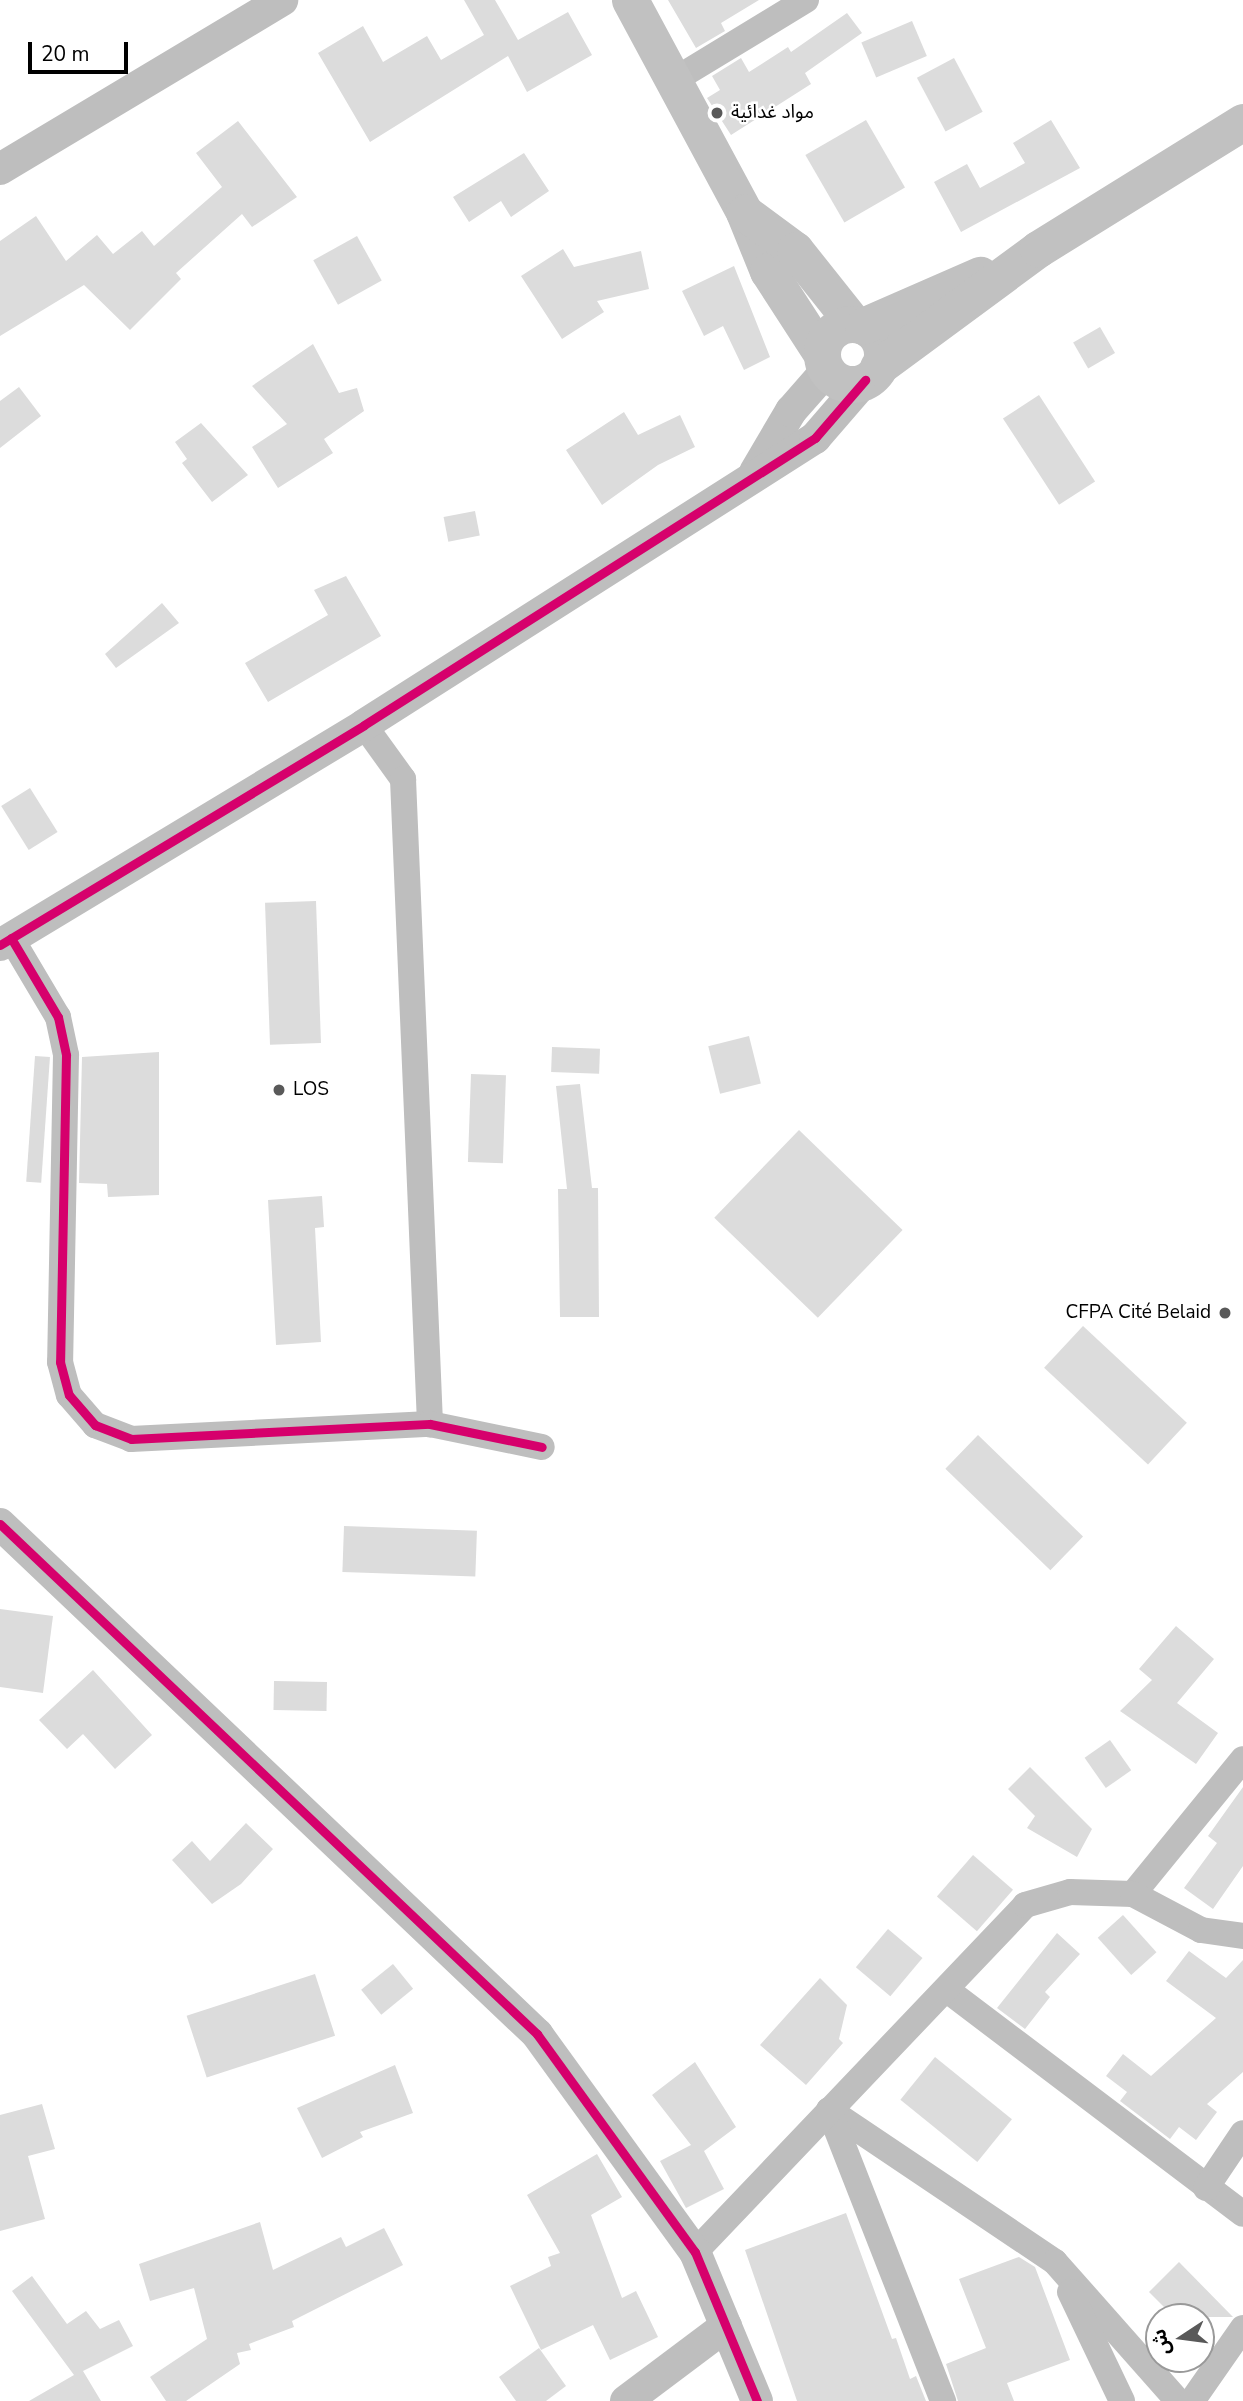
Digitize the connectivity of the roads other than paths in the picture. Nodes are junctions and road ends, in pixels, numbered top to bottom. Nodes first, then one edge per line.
1 (282, 0) edge
2 (630, 0) edge
3 (806, 0) edge
4 (671, 82) junction
5 (1243, 122) edge
6 (0, 169) edge
7 (744, 212) junction
8 (1038, 249) junction
9 (858, 325) junction
10 (824, 362) junction
11 (872, 374) junction
12 (755, 474) junction
13 (364, 725) junction
14 (6, 942) edge
15 (430, 1424) junction
16 (542, 1447) dead end
17 (0, 1524) edge
18 (1243, 1759) edge
19 (1133, 1894) junction
20 (1243, 1936) edge
21 (947, 1990) junction
22 (830, 2110) junction
23 (1243, 2133) edge
24 (1206, 2188) junction
25 (1243, 2214) edge
26 (695, 2252) junction
27 (1055, 2263) junction
28 (726, 2326) junction
29 (1243, 2328) edge
30 (626, 2401) edge
31 (757, 2401) edge
32 (943, 2401) edge
33 (1122, 2401) edge
34 (1178, 2401) edge
35 (1192, 2401) edge

1 - 6 street
2 - 4 main road
3 - 4 street
4 - 7 main road
5 - 8 main road
7 - 9 main road
7 - 10 main road
8 - 9 main road
8 - 11 main road
9 - 10 main road
9 - 11 main road
10 - 11 main road
10 - 12 street
11 - 12 street
12 - 13 street
13 - 14 street
13 - 15 street
14 - 15 street
15 - 16 street
17 - 26 street
18 - 19 street
19 - 20 street
19 - 21 street
21 - 22 street
21 - 24 street
22 - 26 street
22 - 27 street
22 - 32 street
23 - 24 street
24 - 25 street
26 - 28 street
27 - 33 street
27 - 34 street
28 - 30 street
28 - 31 street
29 - 35 street

